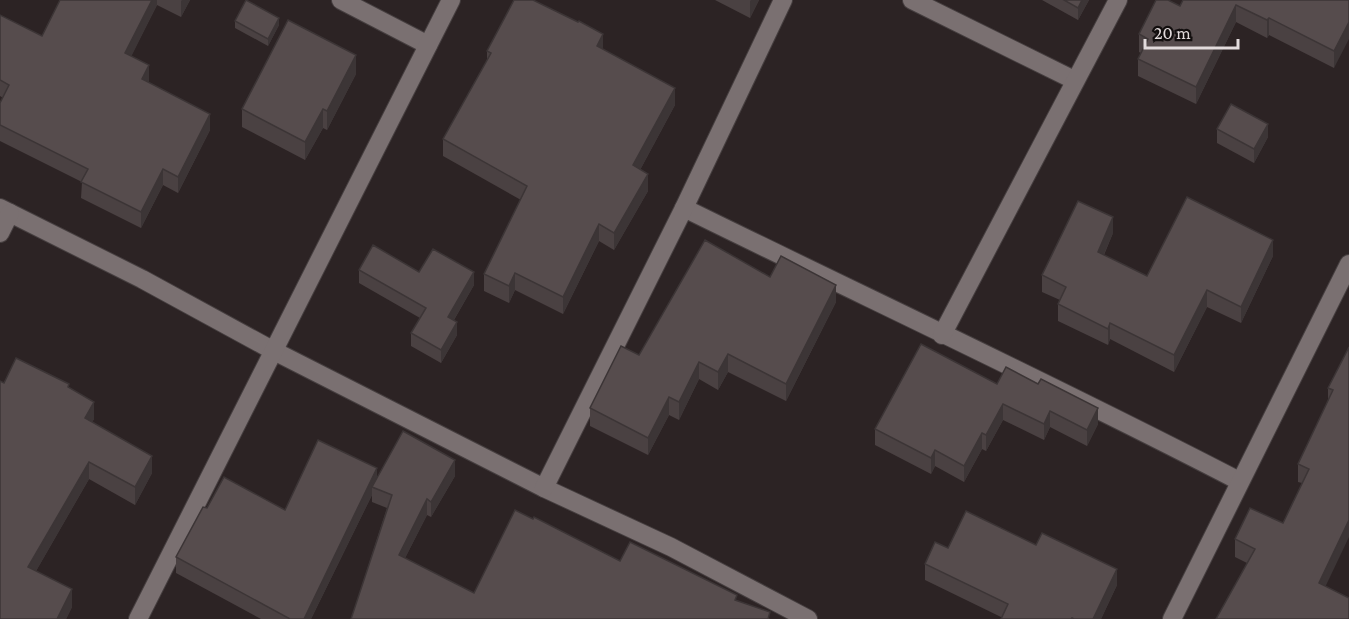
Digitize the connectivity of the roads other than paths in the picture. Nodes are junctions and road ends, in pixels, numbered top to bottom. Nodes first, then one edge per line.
1 (340, 0) edge
2 (451, 0) edge
3 (783, 0) edge
4 (912, 0) edge
5 (1118, 0) edge
6 (428, 45) junction
7 (1074, 80) junction
8 (684, 208) junction
9 (5, 211) edge
10 (0, 233) edge
11 (1349, 264) edge
12 (942, 335) junction
13 (274, 351) junction
14 (1239, 481) junction
15 (544, 488) junction
16 (145, 616) edge
17 (808, 619) edge
18 (1172, 619) edge

1 - 6 street
2 - 6 street
3 - 8 street
4 - 7 street
5 - 7 street
6 - 13 street
7 - 12 street
8 - 12 street
8 - 15 street
9 - 10 street
9 - 13 street
11 - 14 street
12 - 14 street
13 - 15 street
13 - 16 street
14 - 18 street
15 - 17 street

